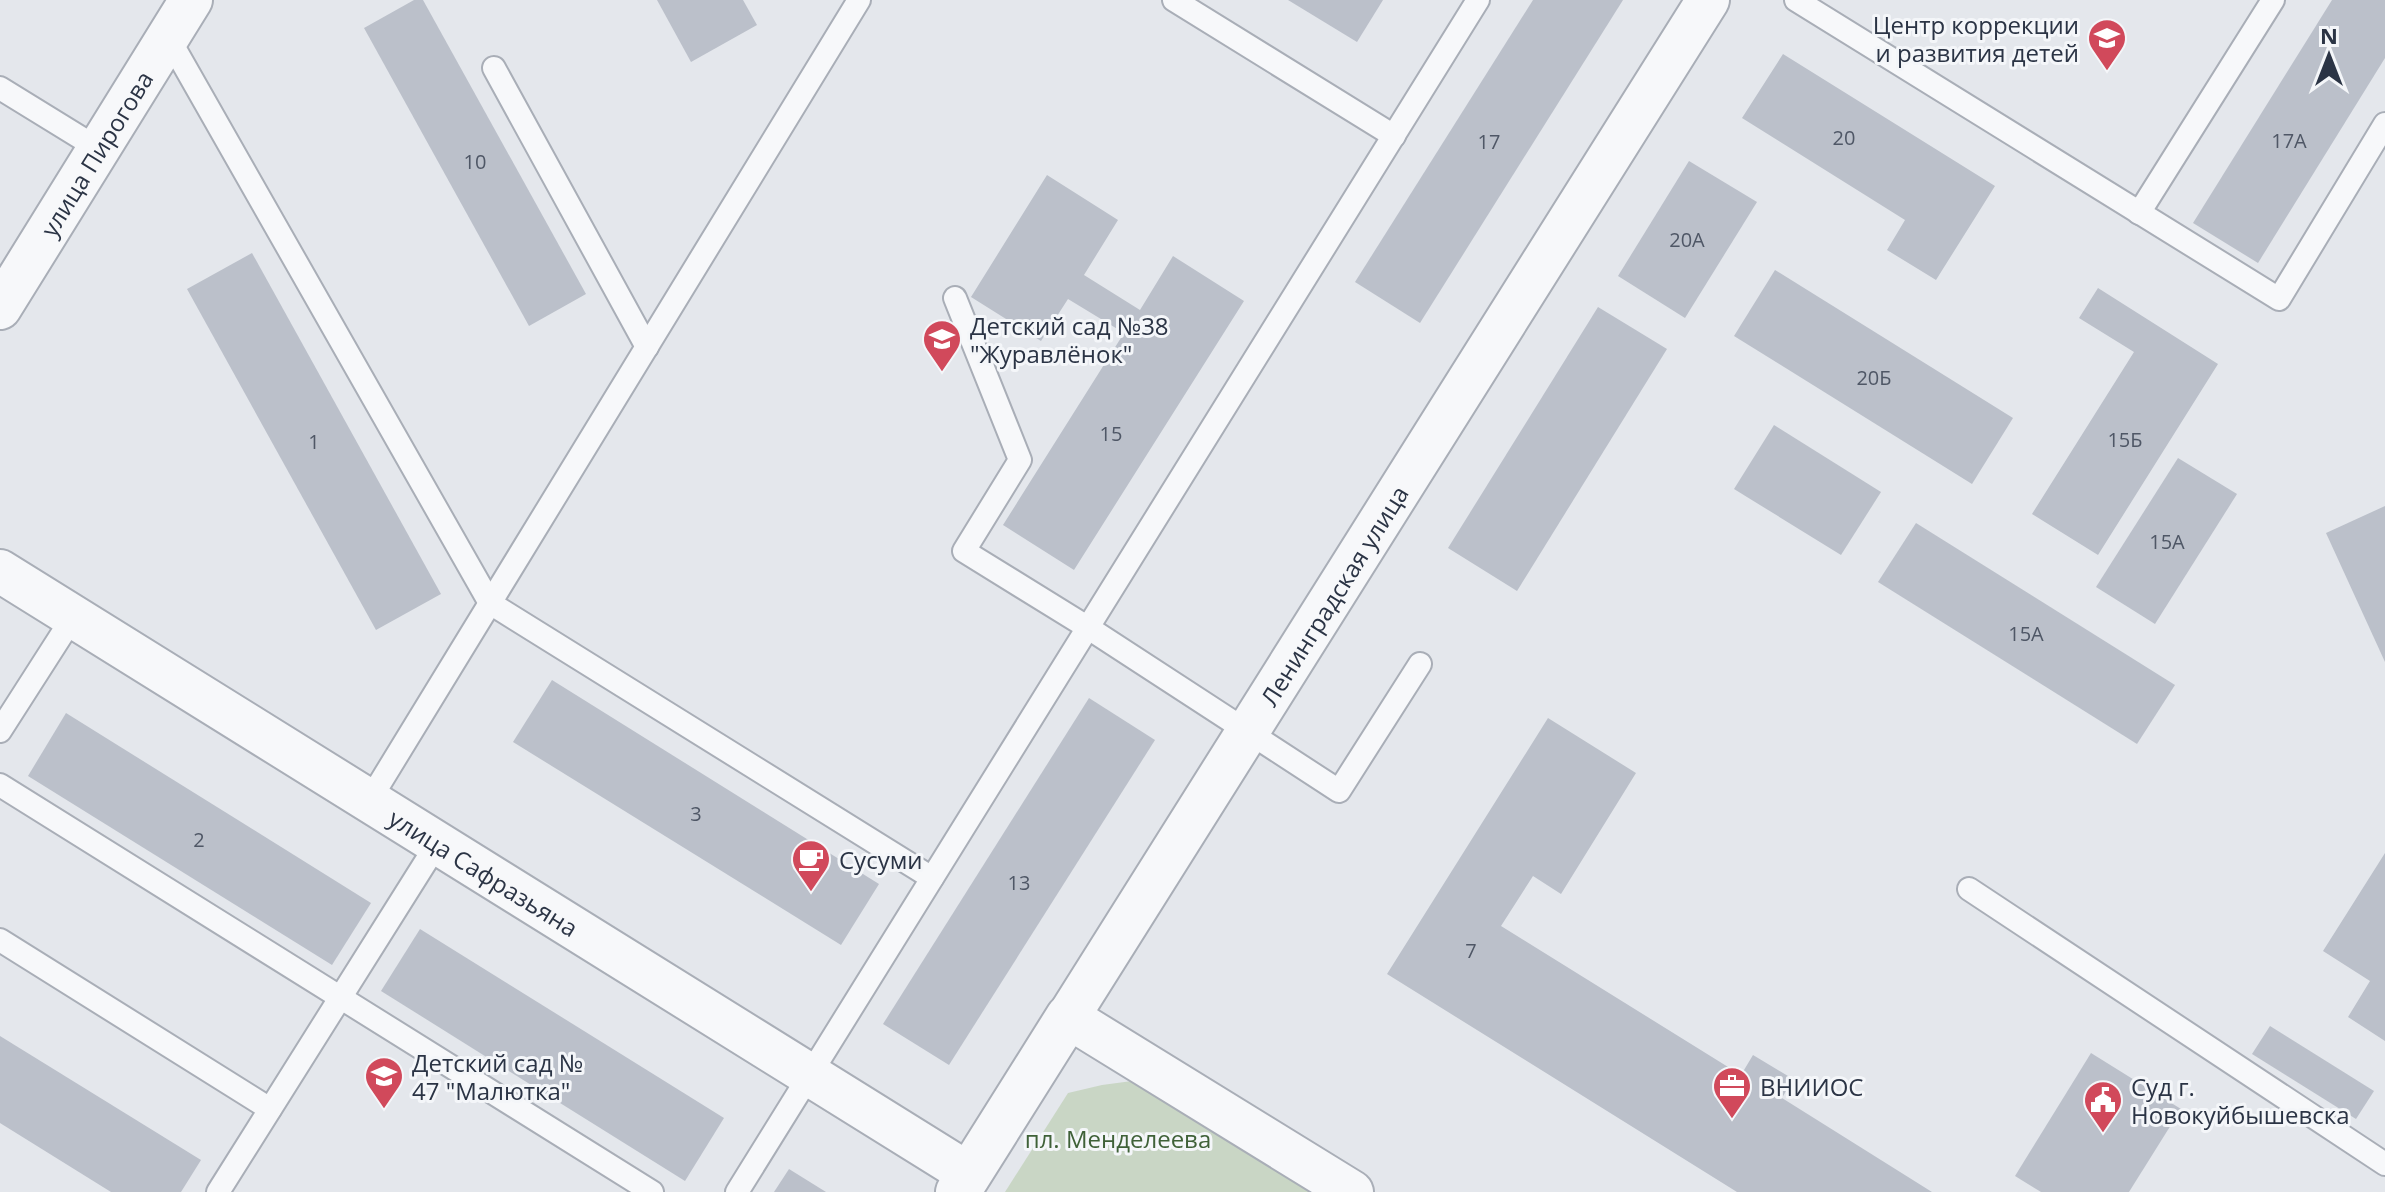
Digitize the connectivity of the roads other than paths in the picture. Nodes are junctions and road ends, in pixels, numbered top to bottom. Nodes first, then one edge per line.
1 (191, 0) edge
2 (859, 0) edge
3 (1174, 0) edge
4 (1478, 0) edge
5 (1708, 0) edge
6 (1796, 0) edge
7 (2273, 0) edge
8 (168, 37) junction
9 (494, 68) dead end
10 (0, 88) edge
11 (2385, 124) edge
12 (1394, 136) junction
13 (99, 149) junction
14 (2139, 213) junction
15 (955, 298) dead end
16 (0, 308) edge
17 (647, 347) junction
18 (0, 571) edge
19 (490, 603) junction
20 (73, 617) junction
21 (1087, 627) junction
22 (1420, 664) dead end
23 (0, 731) edge
24 (1246, 731) junction
25 (0, 785) edge
26 (369, 801) junction
27 (437, 844) junction
28 (932, 878) junction
29 (1969, 889) dead end
30 (0, 940) edge
31 (340, 996) junction
32 (1068, 1017) junction
33 (810, 1076) junction
34 (270, 1109) junction
35 (2385, 1164) edge
36 (964, 1183) edge
37 (218, 1192) edge
38 (652, 1192) edge
39 (737, 1192) edge
40 (1352, 1192) edge

1 - 8 street, улица Пирогова
2 - 17 lane
3 - 12 lane
4 - 12 lane
5 - 24 street, Ленинградская улица
6 - 14 lane
7 - 14 lane
8 - 13 street, улица Пирогова
8 - 19 lane
9 - 17 lane
10 - 13 lane
11 - 14 lane
12 - 21 lane
13 - 16 street, улица Пирогова
15 - 21 lane
17 - 19 lane
18 - 20 street, улица Сафразьяна
19 - 26 lane
19 - 28 lane
20 - 23 lane
20 - 26 street, улица Сафразьяна
21 - 24 lane
21 - 28 lane
22 - 24 lane
24 - 32 street, Ленинградская улица
25 - 31 lane
26 - 27 street, улица Сафразьяна
27 - 31 lane
27 - 33 street, улица Сафразьяна
28 - 33 lane
29 - 35 lane
30 - 34 lane
31 - 34 lane
31 - 38 lane
32 - 36 street, Ленинградская улица
32 - 40 street
33 - 36 street, улица Сафразьяна
33 - 39 lane
34 - 37 lane

